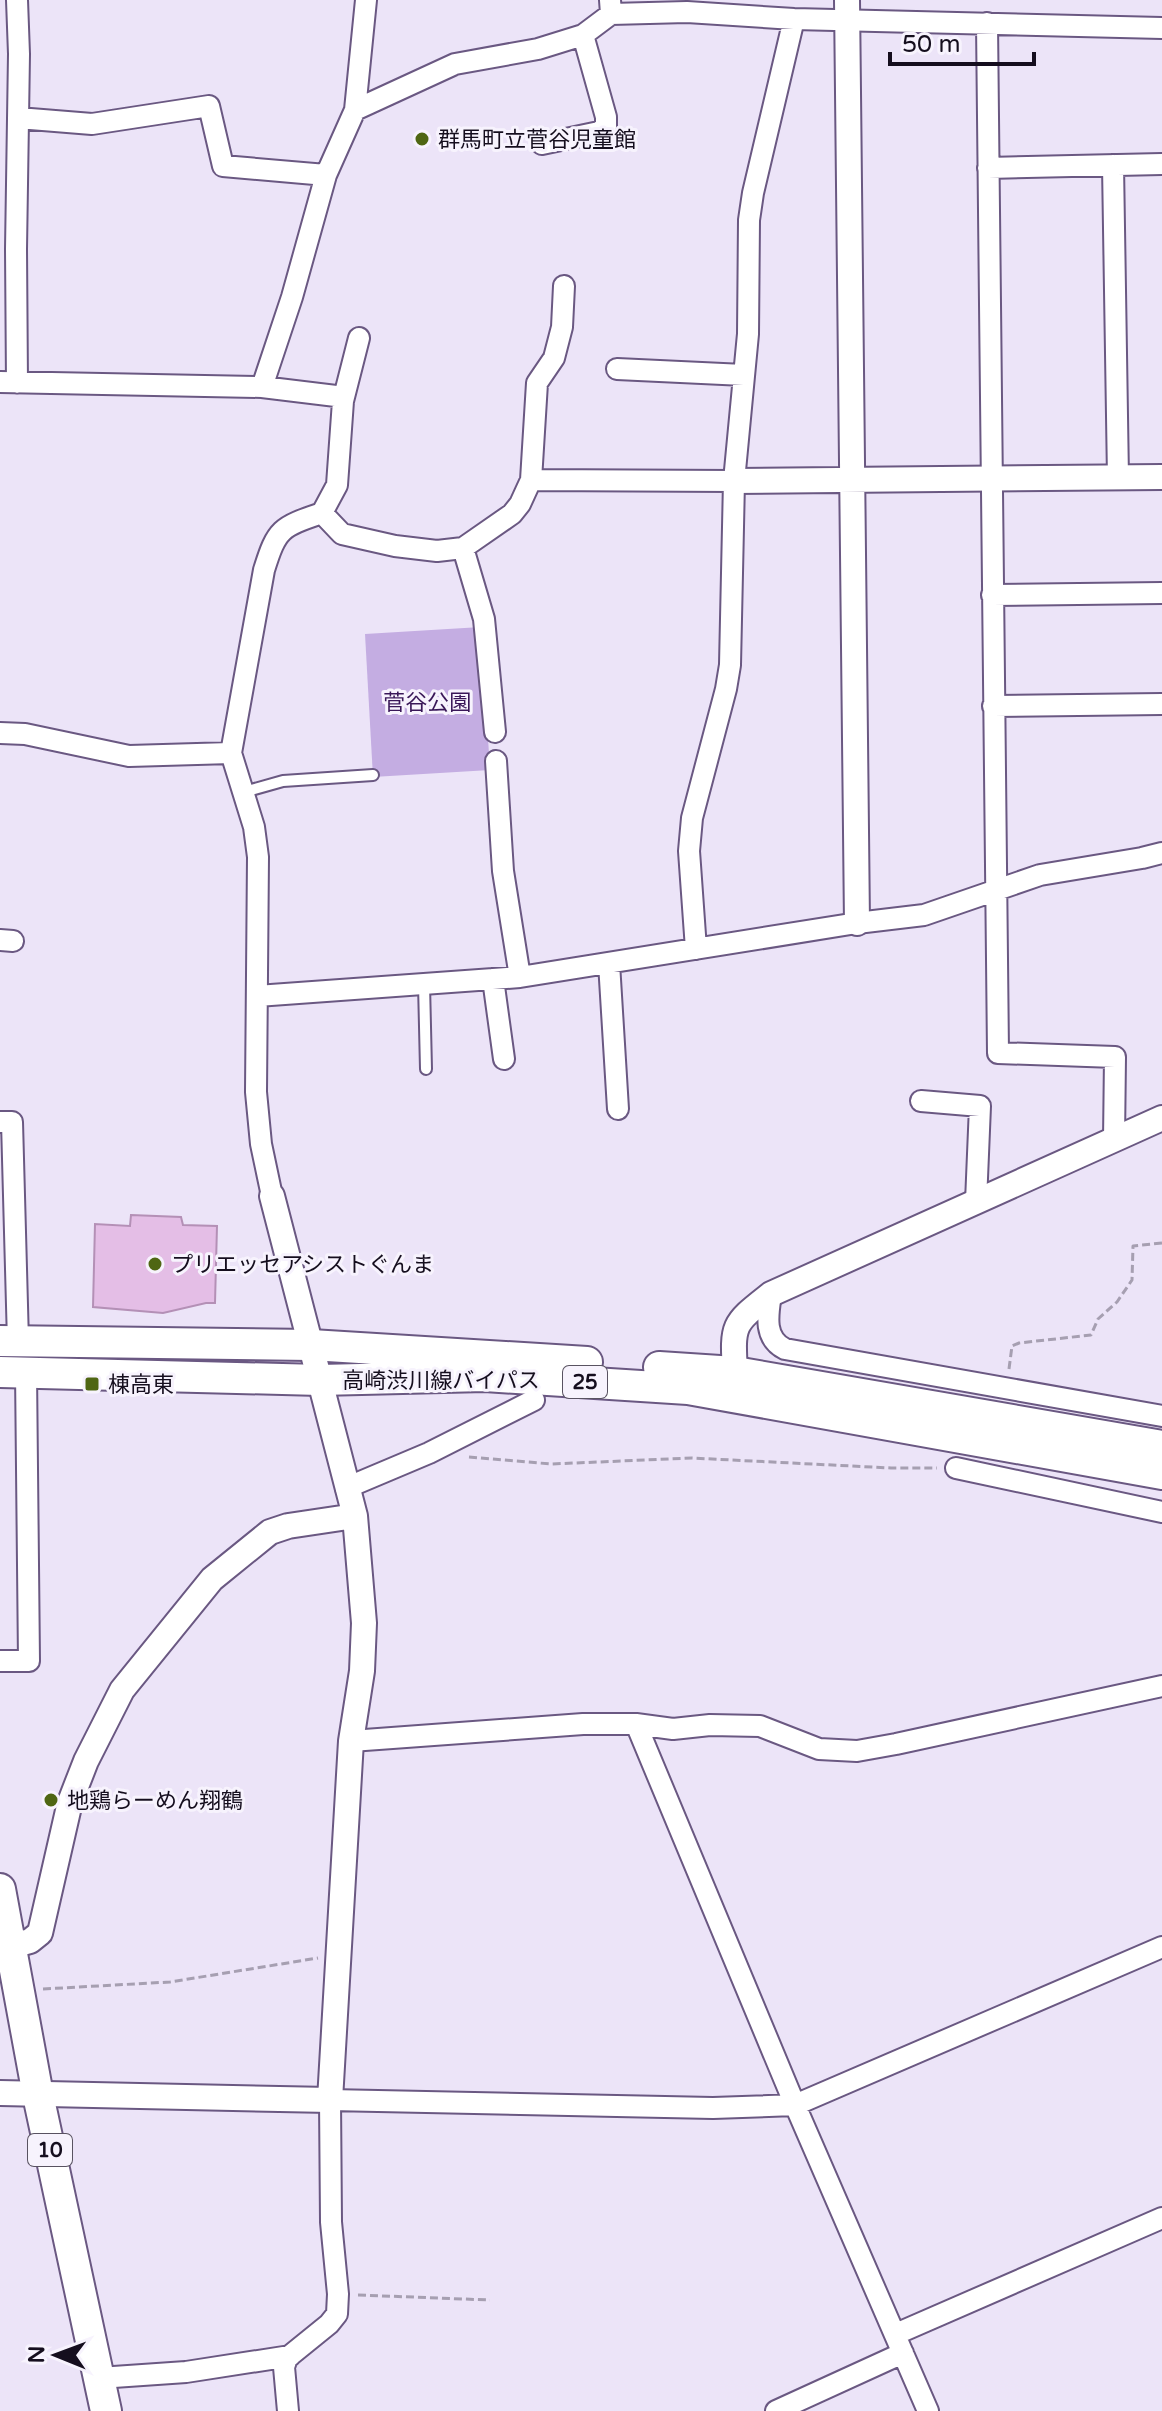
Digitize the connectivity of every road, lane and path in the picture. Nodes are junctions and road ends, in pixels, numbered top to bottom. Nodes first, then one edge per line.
1 (17, 0) edge
2 (366, 0) edge
3 (610, 7) edge
4 (847, 10) edge
5 (794, 19) junction
6 (987, 23) junction
7 (1162, 28) edge
8 (583, 35) junction
9 (10, 54) edge
10 (355, 110) junction
11 (18, 118) junction
12 (542, 144) dead end
13 (1162, 164) edge
14 (1113, 165) junction
15 (988, 168) junction
16 (326, 175) junction
17 (564, 286) dead end
18 (359, 338) dead end
19 (617, 369) dead end
20 (744, 375) junction
21 (9, 382) edge
22 (262, 387) junction
23 (343, 401) junction
24 (1162, 477) edge
25 (1118, 478) junction
26 (991, 479) junction
27 (531, 480) junction
28 (853, 480) junction
29 (734, 481) junction
30 (322, 513) junction
31 (463, 548) junction
32 (1162, 593) edge
33 (992, 595) junction
34 (1162, 704) edge
35 (993, 706) junction
36 (495, 732) dead end
37 (0, 733) edge
38 (231, 753) junction
39 (496, 761) dead end
40 (373, 775) dead end
41 (244, 792) junction
42 (1162, 853) edge
43 (995, 890) junction
44 (857, 923) junction
45 (696, 949) junction
46 (609, 963) junction
47 (520, 977) junction
48 (493, 979) junction
49 (424, 984) junction
50 (257, 996) junction
51 (504, 1059) dead end
52 (426, 1069) dead end
53 (921, 1101) dead end
54 (618, 1109) dead end
55 (1162, 1118) edge
56 (0, 1122) edge
57 (1114, 1140) junction
58 (272, 1196) joint
59 (976, 1202) junction
60 (1162, 1243) edge
61 (771, 1294) junction
62 (9, 1342) edge
63 (311, 1345) junction
64 (13, 1371) edge
65 (735, 1372) junction
66 (320, 1380) junction
67 (1006, 1389) junction
68 (534, 1400) dead end
69 (1162, 1416) edge
70 (1162, 1446) edge
71 (429, 1453) junction
72 (956, 1468) joint
73 (1162, 1474) edge
74 (346, 1488) junction
75 (1162, 1512) edge
76 (355, 1516) junction
77 (0, 1661) edge
78 (1162, 1686) edge
79 (636, 1724) junction
80 (351, 1741) junction
81 (0, 1889) edge
82 (12, 1946) junction
83 (1162, 1947) edge
84 (338, 1955) junction
85 (20, 1990) junction
86 (0, 2093) edge
87 (38, 2095) junction
88 (330, 2100) junction
89 (795, 2105) junction
90 (1162, 2218) edge
91 (338, 2294) junction
92 (490, 2300) dead end
93 (899, 2344) junction
94 (290, 2356) junction
95 (99, 2378) junction
96 (106, 2411) edge
97 (288, 2411) edge
98 (776, 2411) edge
99 (928, 2411) edge

1 - 9 street
2 - 10 street
3 - 5 street
3 - 8 street
4 - 5 street
4 - 6 street
4 - 28 street
5 - 20 street
6 - 7 street
6 - 15 street
8 - 10 street
8 - 12 street
9 - 11 street
10 - 16 street
11 - 16 street
11 - 21 street
13 - 14 street
14 - 15 street
14 - 25 street
15 - 26 street
16 - 22 street
17 - 27 street
18 - 23 street
19 - 20 street
20 - 29 street
21 - 22 street
22 - 23 street
23 - 30 street
24 - 25 street
25 - 26 street
26 - 28 street
26 - 33 street
27 - 29 street
27 - 31 street
28 - 29 street
28 - 44 street
29 - 45 street
30 - 31 street
30 - 38 street
31 - 36 street
32 - 33 street
33 - 35 street
34 - 35 street
35 - 43 street
37 - 38 street
38 - 41 street
39 - 47 street
40 - 41 lane
41 - 50 street
42 - 43 street
43 - 44 street
43 - 57 street
44 - 45 street
45 - 46 street
46 - 47 street
46 - 54 street
47 - 48 street
48 - 49 street
48 - 51 street
49 - 50 street
49 - 52 lane
50 - 58 street
53 - 59 street
55 - 57 street
56 - 62 street
57 - 59 street
58 - 63 street
59 - 61 street
60 - 67 path
61 - 65 street
61 - 67 street
62 - 63 main road, 高崎渋川線バイパス / 25
63 - 65 main road, 高崎渋川線バイパス / 25
63 - 66 street
64 - 66 main road, 高崎渋川線バイパス / 25
64 - 77 street
65 - 70 main road, 高崎渋川線バイパス / 25
66 - 73 main road, 高崎渋川線バイパス / 25
66 - 74 street
67 - 69 street
68 - 71 street
71 - 72 path
71 - 74 street
72 - 75 street
74 - 76 street
76 - 80 street
76 - 82 street
78 - 79 street
79 - 80 street
79 - 89 street
80 - 84 street
81 - 82 main road, 10
82 - 85 main road, 10
83 - 89 street
84 - 85 path
84 - 88 street
85 - 87 main road, 10
86 - 87 street
87 - 88 street
87 - 95 main road, 10
88 - 89 street
88 - 91 street
89 - 93 street
90 - 93 street
91 - 92 path
91 - 94 street
93 - 98 street
93 - 99 street
94 - 95 street
94 - 97 street
95 - 96 main road, 10

